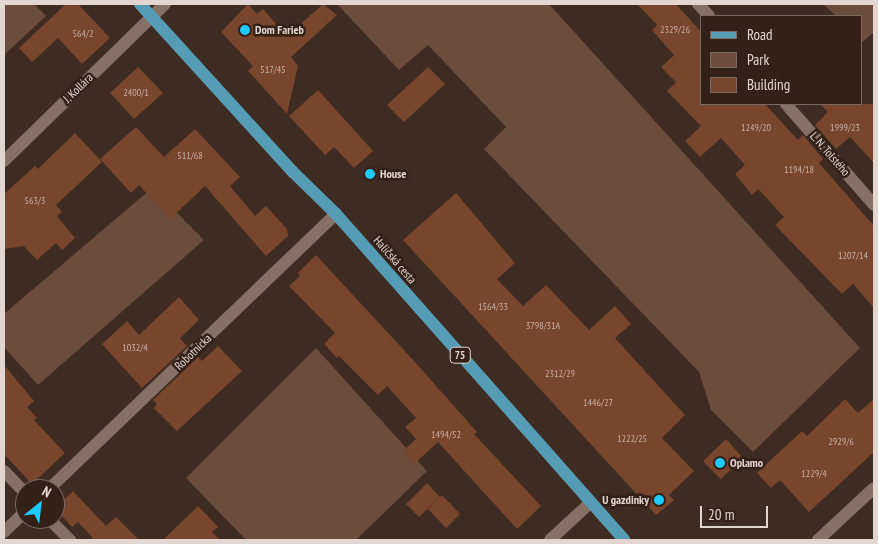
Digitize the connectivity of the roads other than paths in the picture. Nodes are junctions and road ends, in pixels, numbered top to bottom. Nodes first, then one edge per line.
1 (140, 4) edge
2 (165, 4) edge
3 (698, 4) edge
4 (708, 15) edge
5 (152, 16) junction
6 (787, 105) edge
7 (4, 160) edge
8 (874, 205) edge
9 (336, 214) junction
10 (4, 471) edge
11 (59, 479) edge
12 (15, 483) edge
13 (874, 488) edge
14 (590, 503) junction
15 (15, 522) edge
16 (59, 529) edge
17 (4, 532) edge
18 (70, 540) edge
19 (550, 540) edge
20 (624, 540) edge
21 (818, 540) edge

1 - 5 main road, Haličská cesta / 75
2 - 5 street, J. Kollára
3 - 4 street
5 - 7 street, J. Kollára
5 - 9 main road, Haličská cesta / 75
6 - 8 street, L. N. Tolstého
9 - 11 street, Robotnícka
9 - 14 main road, Haličská cesta / 75
10 - 12 street
13 - 21 street
14 - 19 street
14 - 20 main road, Haličská cesta / 75
15 - 17 street
16 - 18 street

